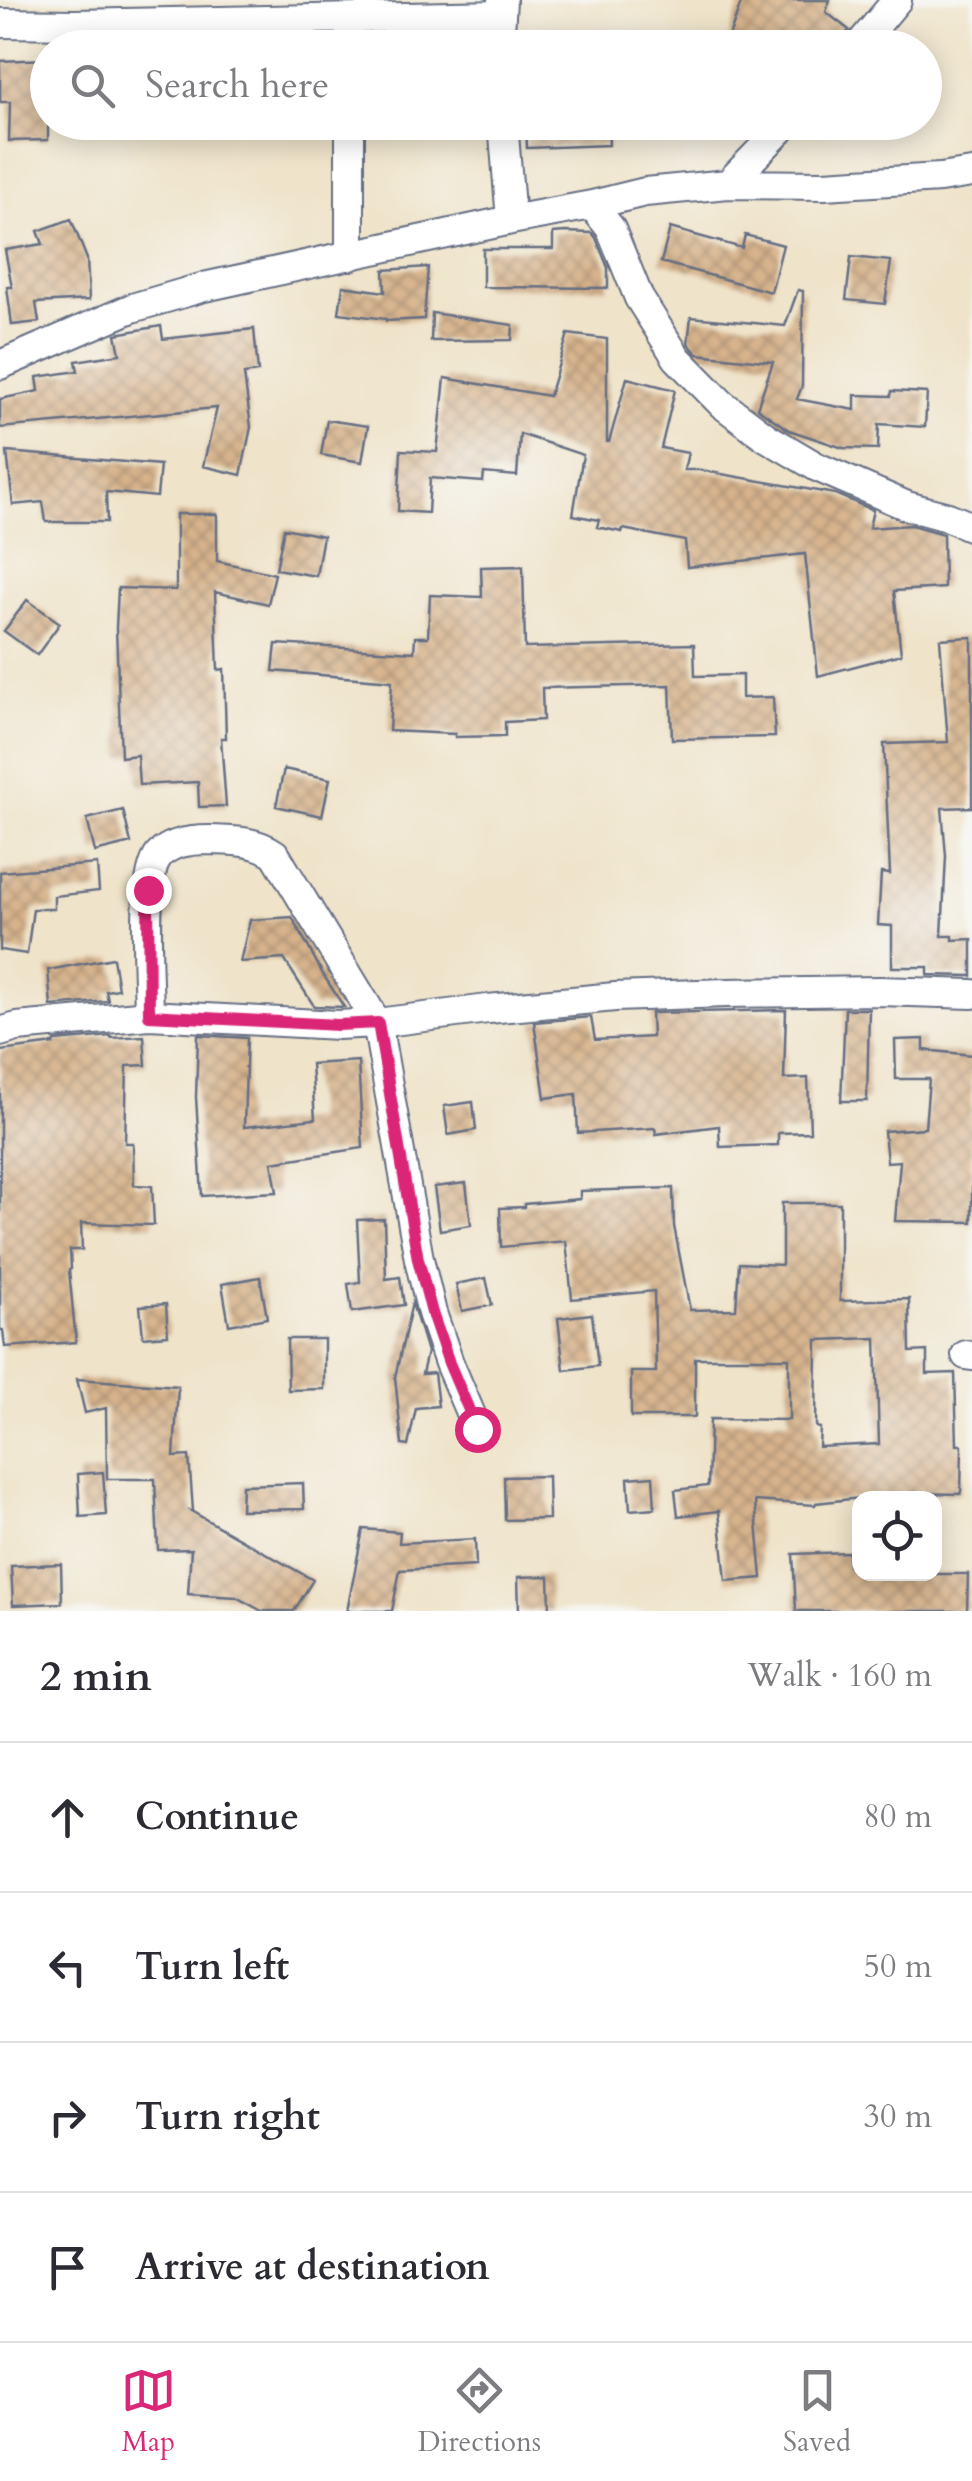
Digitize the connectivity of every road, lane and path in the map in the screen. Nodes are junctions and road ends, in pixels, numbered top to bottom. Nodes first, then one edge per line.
1 (898, 0) edge
2 (388, 8) edge
3 (500, 8) edge
4 (350, 19) junction
5 (0, 23) edge
6 (350, 30) edge
7 (872, 30) edge
8 (350, 140) edge
9 (504, 140) edge
10 (771, 140) edge
11 (972, 172) edge
12 (728, 184) junction
13 (592, 206) junction
14 (511, 220) junction
15 (350, 256) junction
16 (0, 365) edge
17 (972, 528) edge
18 (972, 994) edge
19 (149, 1015) junction
20 (378, 1023) junction
21 (0, 1032) edge
22 (477, 1429) dead end

1 - 7 street
2 - 3 street
2 - 4 street
4 - 5 street
4 - 6 street
8 - 15 street
9 - 14 street
10 - 12 street
11 - 12 street
12 - 13 street
13 - 14 street
13 - 17 street
14 - 15 street
15 - 16 street
18 - 20 street
19 - 20 street
19 - 20 street
19 - 21 street
20 - 22 street

